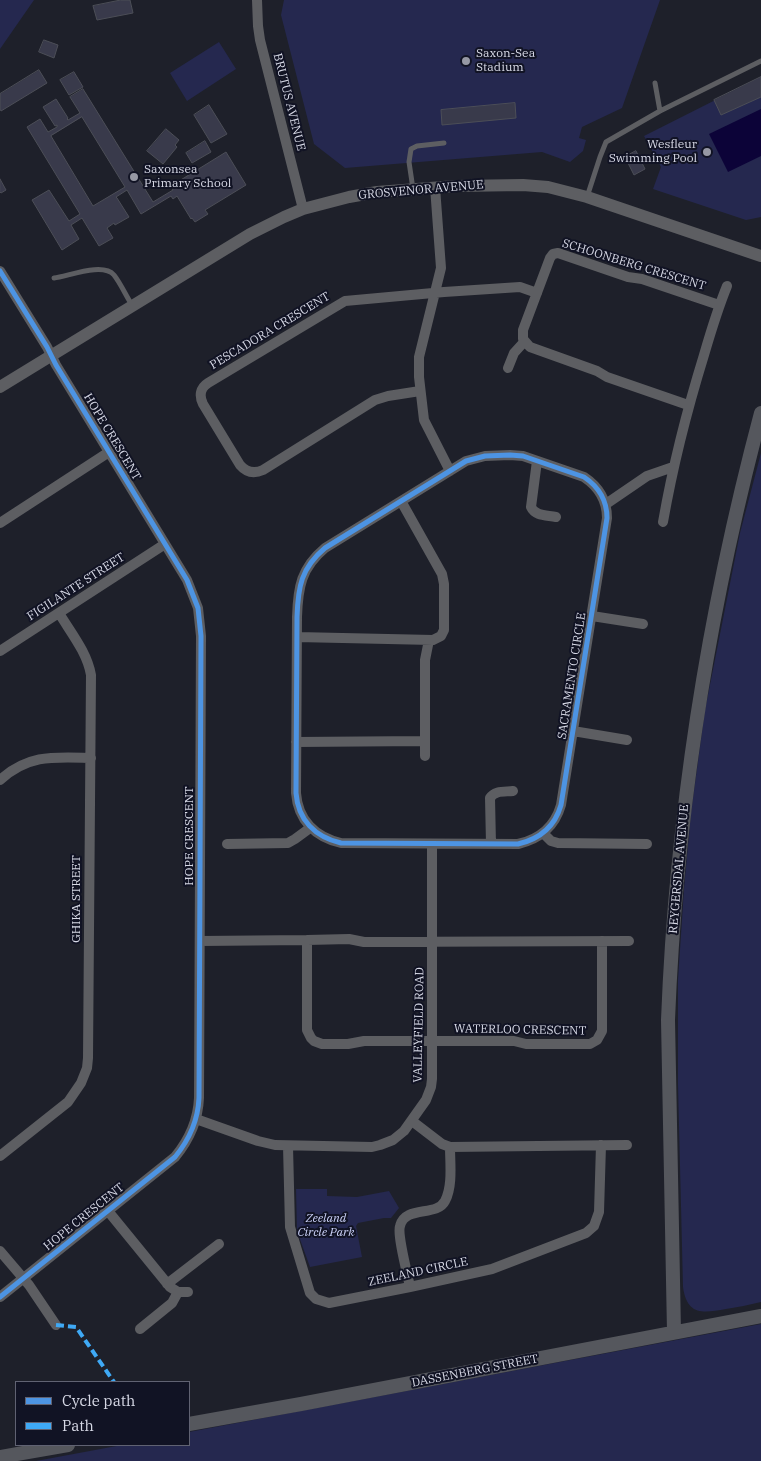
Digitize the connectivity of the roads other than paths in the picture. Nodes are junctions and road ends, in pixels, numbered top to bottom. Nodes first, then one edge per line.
1 (258, 0) edge
2 (761, 61) edge
3 (655, 83) dead end
4 (660, 111) junction
5 (444, 143) dead end
6 (436, 187) junction
7 (413, 189) junction
8 (587, 197) junction
9 (303, 209) junction
10 (761, 256) edge
11 (0, 270) edge
12 (54, 278) dead end
13 (727, 286) dead end
14 (435, 293) junction
15 (537, 293) junction
16 (719, 305) junction
17 (132, 306) junction
18 (524, 342) junction
19 (51, 356) junction
20 (508, 368) dead end
21 (0, 387) edge
22 (420, 391) junction
23 (688, 405) junction
24 (761, 413) edge
25 (109, 452) junction
26 (537, 461) junction
27 (673, 467) junction
28 (450, 471) junction
29 (401, 501) junction
30 (606, 504) junction
31 (556, 517) dead end
32 (663, 522) dead end
33 (0, 523) edge
34 (165, 544) junction
35 (59, 613) junction
36 (592, 616) junction
37 (643, 624) dead end
38 (297, 637) junction
39 (429, 640) junction
40 (0, 651) edge
41 (573, 731) junction
42 (627, 740) dead end
43 (425, 741) junction
44 (296, 742) junction
45 (425, 756) dead end
46 (91, 758) junction
47 (0, 780) edge
48 (513, 791) dead end
49 (310, 828) junction
50 (543, 834) junction
51 (227, 844) dead end
52 (432, 844) junction
53 (490, 844) junction
54 (647, 844) dead end
55 (307, 940) junction
56 (200, 941) junction
57 (602, 941) junction
58 (629, 941) dead end
59 (432, 942) junction
60 (432, 1041) junction
61 (196, 1119) junction
62 (412, 1121) junction
63 (626, 1145) dead end
64 (288, 1146) junction
65 (601, 1146) junction
66 (450, 1147) junction
67 (0, 1156) edge
68 (108, 1211) junction
69 (219, 1244) dead end
70 (0, 1251) edge
71 (23, 1279) junction
72 (167, 1284) junction
73 (410, 1287) junction
74 (0, 1297) edge
75 (761, 1316) edge
76 (56, 1325) dead end
77 (140, 1329) dead end
78 (674, 1332) junction
79 (190, 1424) edge
80 (63, 1446) edge
81 (0, 1458) edge

1 - 9 street, BRUTUS AVENUE
2 - 4 lane
3 - 4 lane
4 - 8 lane
5 - 7 lane
6 - 7 street, GROSVENOR AVENUE
6 - 8 street, GROSVENOR AVENUE
6 - 14 street
7 - 9 street, GROSVENOR AVENUE
8 - 10 street, GROSVENOR AVENUE
9 - 17 street, GROSVENOR AVENUE
11 - 19 street, HOPE CRESCENT
12 - 17 lane
13 - 16 street
14 - 15 street
14 - 22 street
14 - 22 street, PESCADORA CRESCENT
15 - 16 street, SCHOONBERG CRESCENT
15 - 18 street, SCHOONBERG CRESCENT
16 - 23 street
17 - 19 street, GROSVENOR AVENUE
18 - 20 street, SCHOONBERG CRESCENT
18 - 23 street
19 - 21 street, GROSVENOR AVENUE
19 - 25 street, HOPE CRESCENT
22 - 28 street
23 - 27 street
24 - 78 main road, REYGERSDAL AVENUE
25 - 33 street
25 - 34 street, HOPE CRESCENT
26 - 28 street
26 - 30 street
26 - 31 street
27 - 30 street
27 - 32 street
28 - 29 street
29 - 38 street
29 - 39 street
30 - 36 street, SACRAMENTO CIRCLE
34 - 35 street, FIGILANTE STREET
34 - 56 street, HOPE CRESCENT
35 - 40 street, FIGILANTE STREET
35 - 46 street, GHIKA STREET
36 - 37 street
36 - 41 street, SACRAMENTO CIRCLE
38 - 39 street
38 - 44 street
39 - 43 street
41 - 42 street
41 - 50 street, SACRAMENTO CIRCLE
43 - 44 street
43 - 45 street
44 - 49 street
46 - 47 street
46 - 67 street, GHIKA STREET
48 - 53 street
49 - 51 street
49 - 52 street
50 - 53 street
50 - 54 street
52 - 53 street
52 - 59 street, VALLEYFIELD ROAD
55 - 56 street
55 - 59 street
55 - 60 street
56 - 61 street, HOPE CRESCENT
57 - 58 street
57 - 59 street
57 - 60 street, WATERLOO CRESCENT
59 - 60 street, VALLEYFIELD ROAD
60 - 62 street, VALLEYFIELD ROAD
61 - 64 street, VALLEYFIELD ROAD
61 - 68 street, HOPE CRESCENT
62 - 64 street, VALLEYFIELD ROAD
62 - 66 street
63 - 65 street
64 - 73 street, ZEELAND CIRCLE
65 - 66 street
65 - 73 street, ZEELAND CIRCLE
66 - 73 street
68 - 71 street, HOPE CRESCENT
68 - 72 street
69 - 72 street
70 - 71 street
71 - 74 street, HOPE CRESCENT
71 - 76 street
72 - 77 street
75 - 78 main road, DASSENBERG STREET
78 - 79 main road, DASSENBERG STREET
80 - 81 main road

